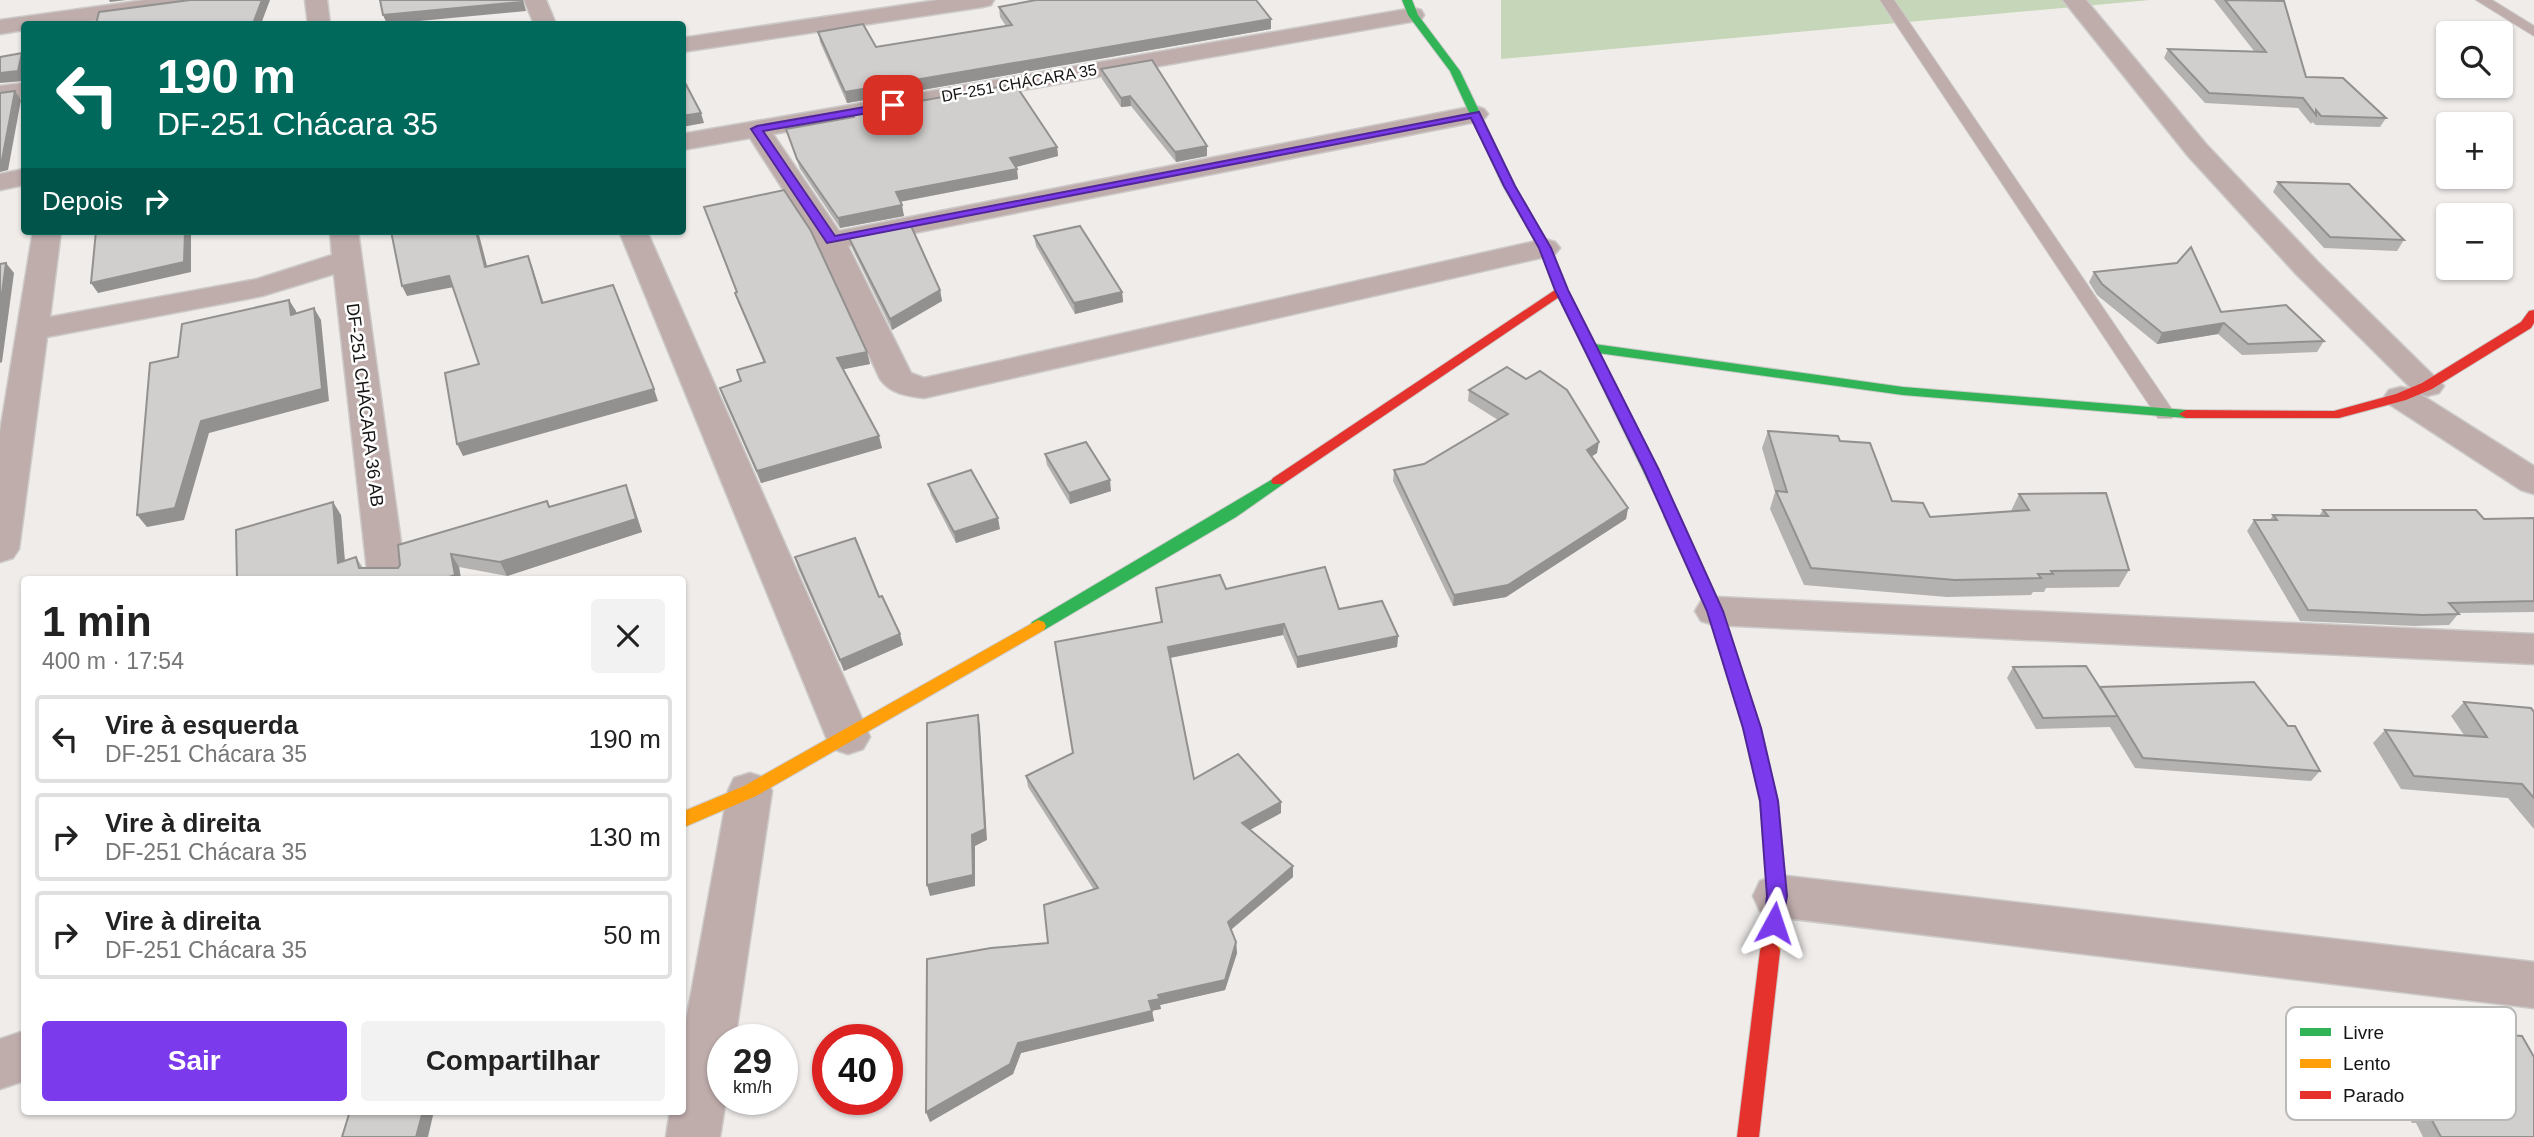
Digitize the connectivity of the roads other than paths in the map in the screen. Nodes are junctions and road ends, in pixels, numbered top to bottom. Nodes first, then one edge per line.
1 (194, 0) edge
2 (316, 0) edge
3 (535, 0) edge
4 (983, 0) edge
5 (1886, 0) edge
6 (2074, 0) edge
7 (2483, 0) edge
8 (1410, 7) edge
9 (863, 9) edge
10 (77, 14) edge
11 (36, 21) edge
12 (319, 21) edge
13 (544, 21) edge
14 (21, 23) edge
15 (0, 27) edge
16 (2534, 32) edge
17 (686, 44) edge
18 (21, 90) edge
19 (0, 94) edge
20 (1475, 114) junction
21 (757, 129) junction
22 (686, 141) edge
23 (21, 178) edge
24 (0, 182) edge
25 (46, 235) edge
26 (635, 235) edge
27 (831, 241) junction
28 (346, 246) edge
29 (1545, 248) junction
30 (1561, 290) junction
31 (2534, 314) edge
32 (32, 330) junction
33 (1592, 348) junction
34 (2414, 392) junction
35 (2165, 414) junction
36 (2534, 482) edge
37 (0, 549) edge
38 (387, 576) edge
39 (1715, 611) junction
40 (2534, 649) edge
41 (848, 737) junction
42 (750, 790) junction
43 (686, 818) edge
44 (1777, 896) junction
45 (2534, 985) edge
46 (21, 1057) edge
47 (0, 1064) edge
48 (693, 1137) edge
49 (1748, 1137) edge

1 - 10 street
2 - 12 street
3 - 13 street
4 - 9 street
5 - 35 lane
6 - 34 street
7 - 16 lane
8 - 20 street, DF-251 CHÁCARA 35
8 - 21 street, DF-251 CHÁCARA 35
9 - 17 street
10 - 11 street
14 - 15 street
18 - 19 street
20 - 27 street
20 - 29 street, DF-251 CHÁCARA 35
21 - 22 street, DF-251 CHÁCARA 35
21 - 27 street
23 - 24 street
25 - 32 street
26 - 41 street
27 - 29 street
28 - 32 street
28 - 38 street, DF-251 CHÁCARA 36 AB
29 - 30 street, DF-251 CHÁCARA 35
30 - 33 street, DF-251 CHÁCARA 35
30 - 41 street
31 - 34 street
32 - 37 street
33 - 35 street
33 - 39 street, DF-251 CHÁCARA 35
34 - 35 street
34 - 36 street
39 - 40 street
39 - 44 street, DF-251 CHÁCARA 35
41 - 42 street
42 - 43 street
42 - 48 street
44 - 45 street
44 - 49 street, DF-251 CHÁCARA 35
46 - 47 street

